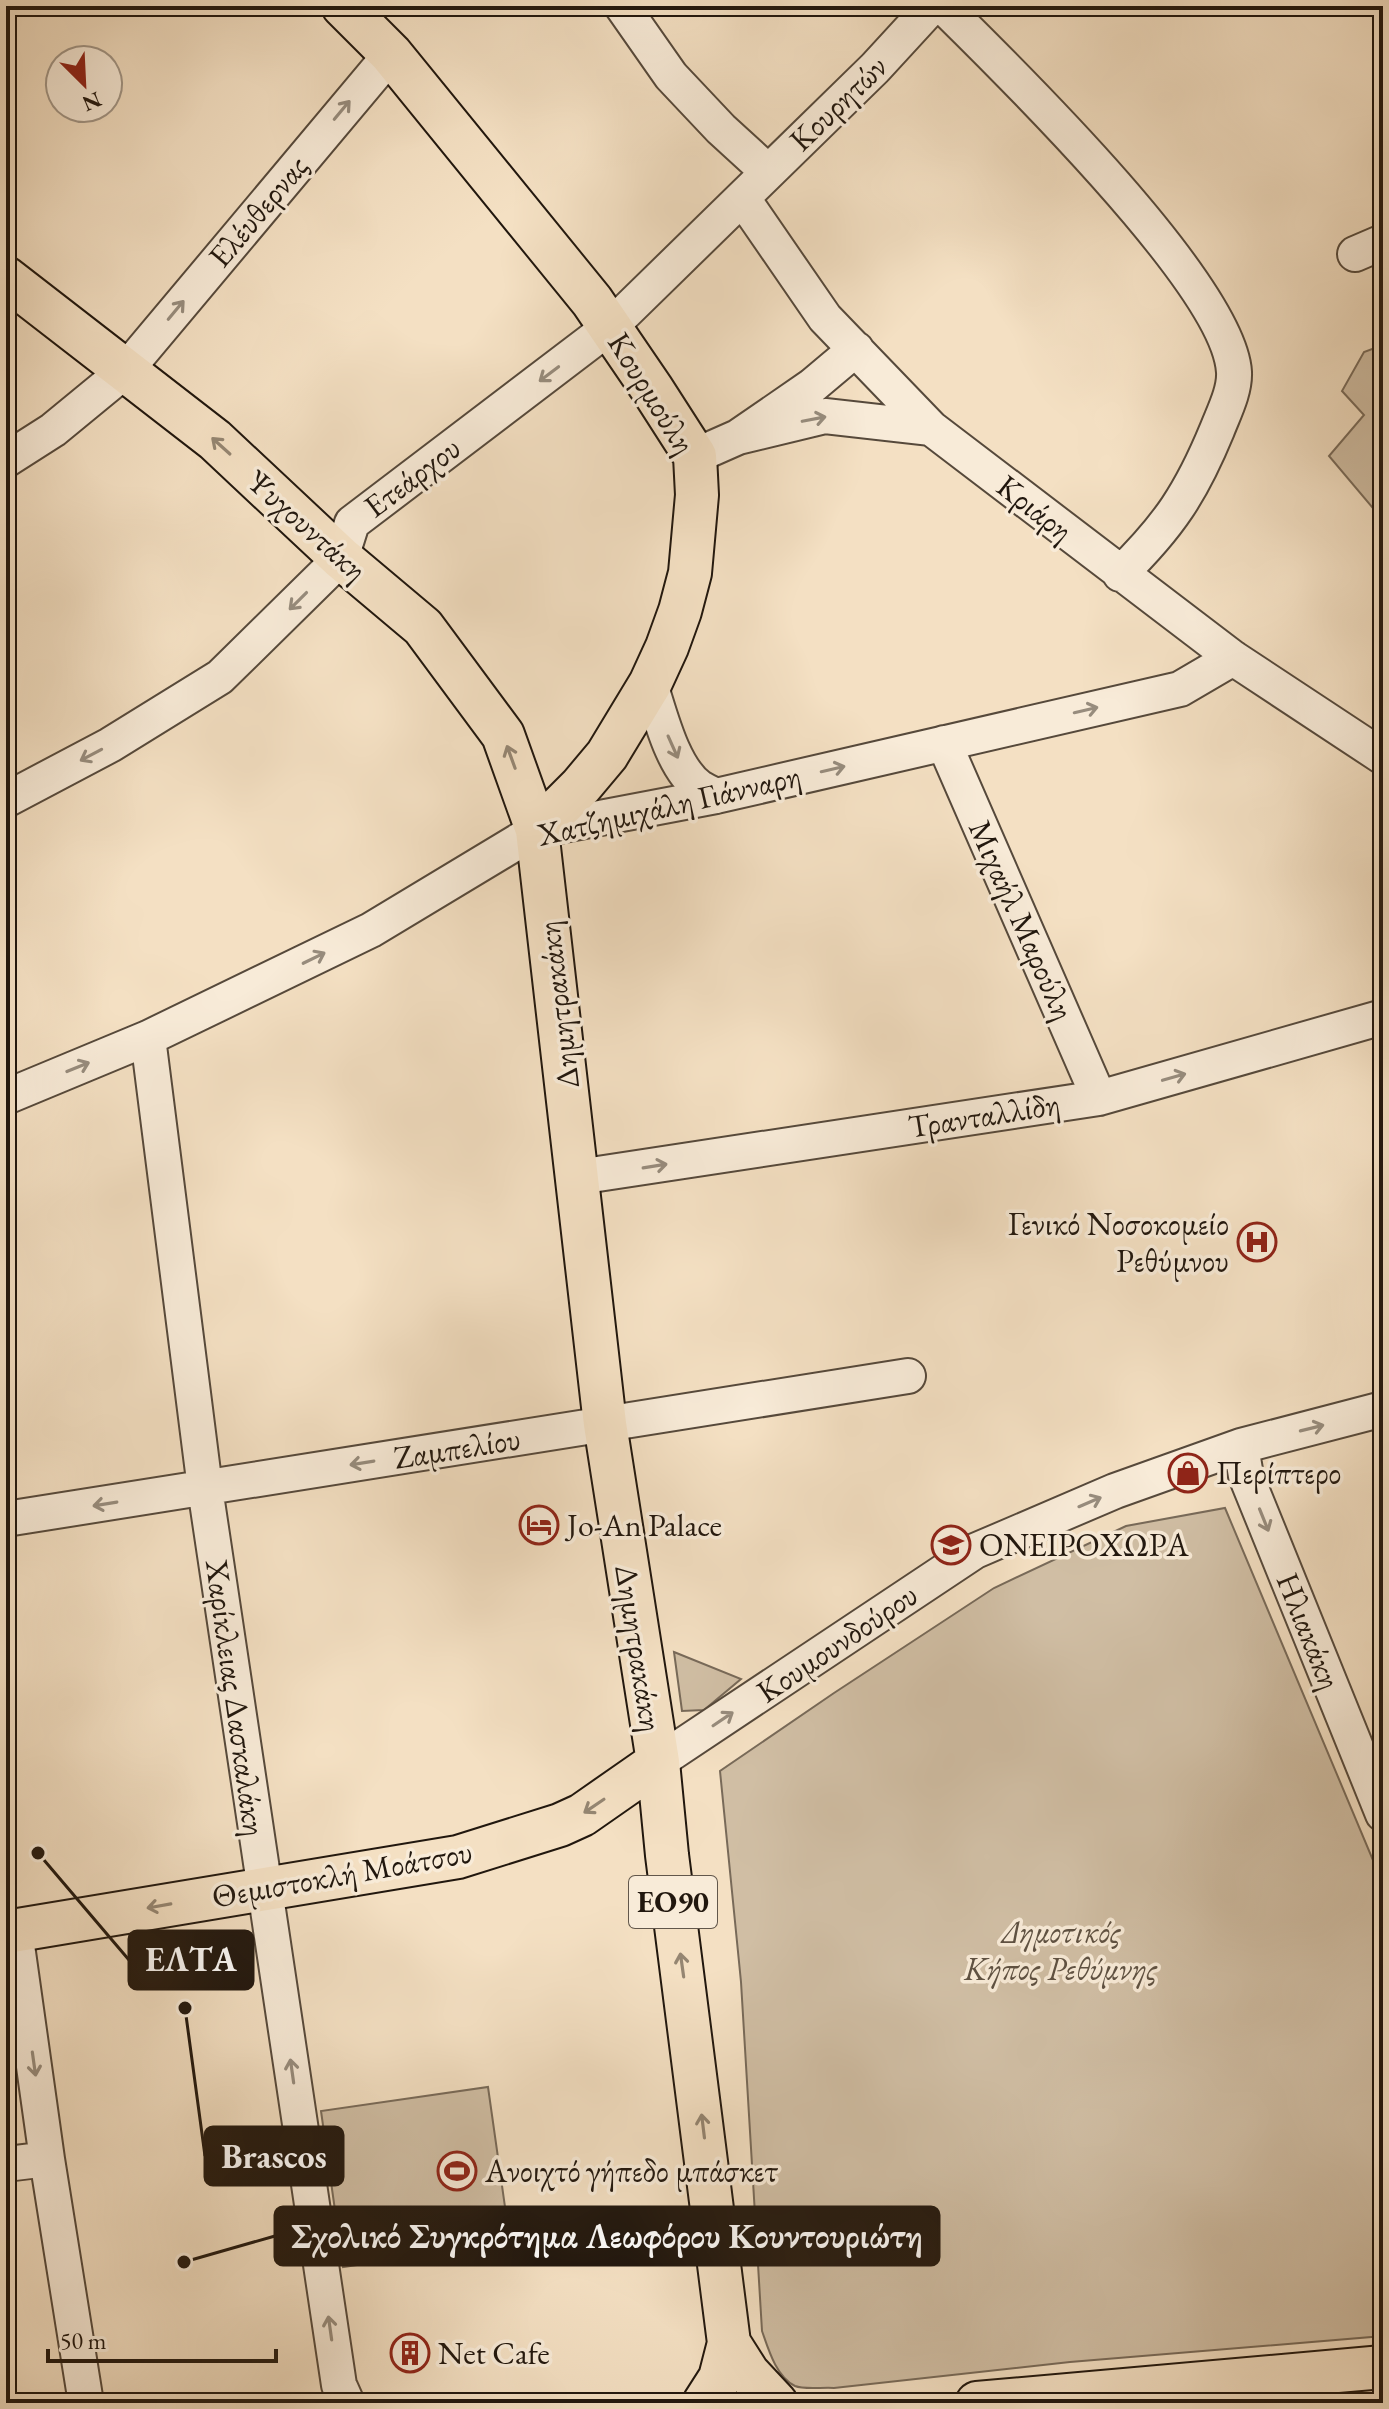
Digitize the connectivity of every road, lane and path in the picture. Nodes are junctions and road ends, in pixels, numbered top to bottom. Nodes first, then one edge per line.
1 (343, 6) edge
2 (622, 6) edge
3 (932, 6) edge
4 (943, 6) edge
5 (391, 54) junction
6 (768, 172) junction
7 (743, 199) junction
8 (6, 278) edge
9 (611, 326) junction
10 (856, 349) junction
11 (126, 370) junction
12 (931, 428) junction
13 (738, 437) junction
14 (695, 456) junction
15 (6, 460) edge
16 (341, 558) junction
17 (1120, 574) junction
18 (1233, 658) junction
19 (650, 684) junction
20 (944, 743) junction
21 (1383, 757) edge
22 (716, 796) junction
23 (6, 800) edge
24 (537, 830) junction
25 (1383, 1017) edge
26 (148, 1038) junction
27 (6, 1097) edge
28 (1099, 1098) junction
29 (578, 1177) junction
30 (908, 1376) dead end
31 (1383, 1409) edge
32 (605, 1424) junction
33 (1241, 1446) junction
34 (205, 1488) junction
35 (6, 1519) edge
36 (658, 1762) junction
37 (1383, 1814) edge
38 (263, 1888) junction
39 (10, 1932) edge
40 (47, 2159) junction
41 (6, 2164) edge
42 (729, 2343) junction
43 (1383, 2367) edge
44 (1313, 2388) edge
45 (86, 2403) edge
46 (347, 2403) edge
47 (704, 2403) edge
48 (776, 2403) edge
49 (977, 2403) edge

1 - 5 main road, Κουρμούλη
2 - 6 street
3 - 6 street, Κουρητών
4 - 17 street
5 - 9 main road, Κουρμούλη
11 -> 5 street, Ελέυθερνας
6 - 7 street, Κουρητών
7 - 9 street, Ετεάρχου
7 - 10 street, Κριάρη
8 - 11 main road, Ψυχουντάκη
9 - 14 main road, Κουρμούλη
9 -> 16 street, Ετεάρχου
10 - 12 street, Κριάρη
10 - 13 street
11 - 15 street, Ελέυθερνας
16 -> 11 main road, Ψυχουντάκη
13 -> 12 street
12 - 17 street, Κριάρη
13 - 14 street
14 - 19 main road, Κουρμούλη
16 -> 23 street, Ετεάρχου
24 -> 16 main road, Ψυχουντάκη
17 - 18 street, Κριάρη
20 -> 18 street, Χατζημιχάλη Γιάνναρη
18 - 21 street, Κριάρη
19 -> 22 street
19 - 24 main road, Κουρμούλη
22 -> 20 street, Χατζημιχάλη Γιάνναρη
20 - 28 street, Μιχαήλ Μαρούλη
22 - 24 street, Χατζημιχάλη Γιάνναρη
26 -> 24 street, Χατζημιχάλη Γιάνναρη
24 - 29 main road, Δημητρακάκη
28 -> 25 street, Τρανταλλίδη
27 -> 26 street, Χατζημιχάλη Γιάνναρη
26 - 34 street, Χαρίκλειας Δασκαλάκη
29 -> 28 street, Τρανταλλίδη
29 - 32 main road, Δημητρακάκη
30 - 32 street, Ζαμπελίου
33 -> 31 street, Κουμουνδούρου
32 -> 34 street, Ζαμπελίου
32 - 36 main road, Δημητρακάκη
36 -> 33 street, Κουμουνδούρου
33 -> 37 street, Ηλιακάκη
34 -> 35 street, Ζαμπελίου
34 - 38 street, Χαρίκλειας Δασκαλάκη
36 -> 38 main road, Θεμιστοκλή Μοάτσου
42 -> 36 main road, Δημητρακάκη / ΕΟ90
38 -> 39 main road, Θεμιστοκλή Μοάτσου
46 -> 38 street, Χαρίκλειας Δασκαλάκη
39 -> 40 street
40 - 41 street
40 - 45 street
42 - 47 main road, ΕΟ90
42 - 48 main road, Δημητρακάκη / ΕΟ90
43 - 44 main road
44 - 49 main road

